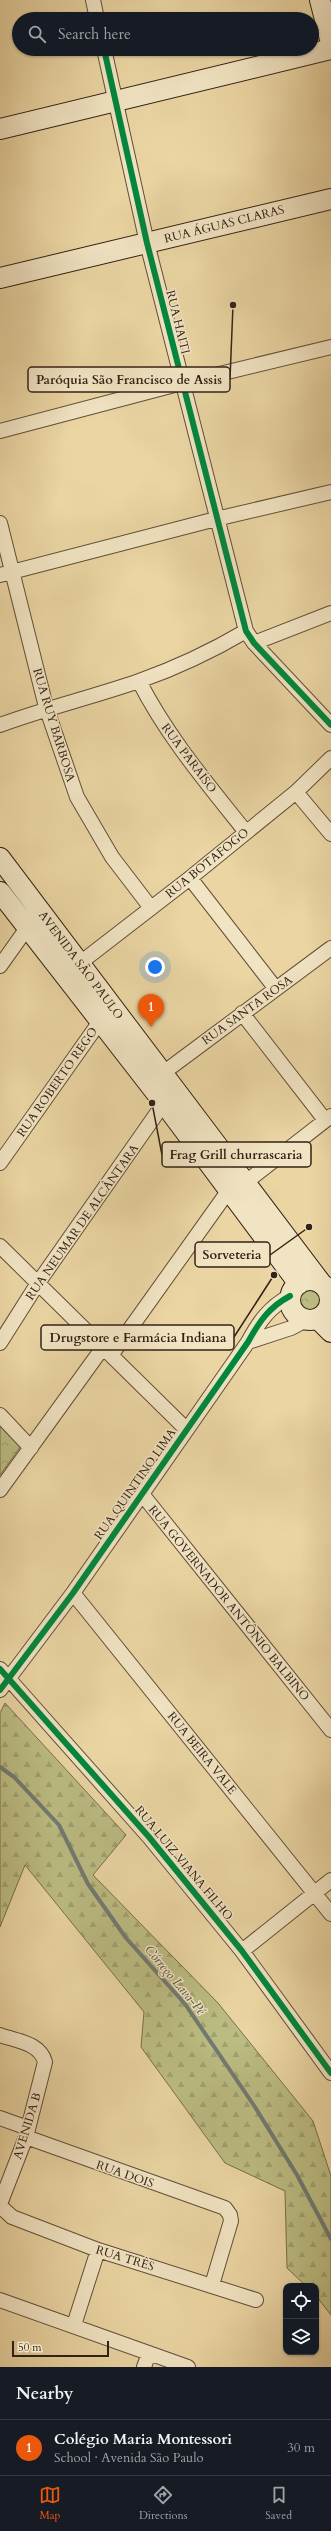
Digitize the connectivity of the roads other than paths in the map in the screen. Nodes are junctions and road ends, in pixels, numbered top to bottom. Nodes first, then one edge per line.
1 (93, 0) edge
2 (320, 0) edge
3 (96, 12) edge
4 (331, 43) edge
5 (331, 49) edge
6 (319, 52) edge
7 (106, 56) edge
8 (303, 56) edge
9 (116, 102) junction
10 (0, 129) edge
11 (331, 199) edge
12 (147, 243) junction
13 (0, 278) edge
14 (331, 347) edge
15 (182, 383) junction
16 (0, 430) edge
17 (331, 492) edge
18 (216, 518) junction
19 (0, 523) edge
20 (6, 573) edge
21 (331, 613) edge
22 (246, 631) junction
23 (254, 643) junction
24 (139, 681) junction
25 (46, 707) junction
26 (0, 725) edge
27 (331, 725) edge
28 (331, 758) edge
29 (296, 792) junction
30 (245, 831) junction
31 (331, 834) edge
32 (0, 858) edge
33 (190, 878) junction
34 (0, 892) edge
35 (151, 908) junction
36 (27, 928) junction
37 (331, 948) edge
38 (80, 963) junction
39 (0, 966) edge
40 (276, 989) junction
41 (242, 1013) junction
42 (101, 1020) junction
43 (163, 1073) junction
44 (164, 1103) junction
45 (328, 1118) edge
46 (0, 1162) edge
47 (238, 1186) junction
48 (0, 1246) edge
49 (38, 1283) junction
50 (327, 1288) edge
51 (295, 1290) junction
52 (318, 1324) edge
53 (248, 1342) junction
54 (0, 1343) edge
55 (108, 1350) junction
56 (0, 1415) edge
57 (186, 1429) junction
58 (31, 1448) junction
59 (0, 1490) edge
60 (142, 1494) junction
61 (73, 1593) junction
62 (4, 1673) edge
63 (0, 1690) edge
64 (331, 1730) edge
65 (331, 1880) edge
66 (315, 1893) junction
67 (331, 1914) edge
68 (242, 1951) junction
69 (0, 2035) edge
70 (331, 2073) edge
71 (0, 2118) edge
72 (27, 2132) junction
73 (0, 2205) edge
74 (98, 2250) junction
75 (212, 2285) junction
76 (0, 2300) edge
77 (256, 2300) dead end
78 (74, 2325) junction
79 (149, 2353) junction
80 (144, 2367) edge
81 (188, 2367) edge

1 - 3 street
2 - 4 main road
5 - 6 main road
7 - 9 street, RUA HAITI
8 - 9 main road
9 - 10 main road
9 - 12 street, RUA HAITI
11 - 12 main road, RUA ÁGUAS CLARAS
12 - 13 main road, RUA ÁGUAS CLARAS
12 - 15 street, RUA HAITI
14 - 15 street
15 - 16 street
15 - 18 street, RUA HAITI
17 - 18 street
18 - 20 street
18 - 22 street, RUA HAITI
19 - 20 street, RUA RUY BARBOSA
20 - 25 street, RUA RUY BARBOSA
21 - 23 street
22 - 23 street, RUA HAITI
22 - 24 street
23 - 27 street, RUA HAITI
24 - 25 street
24 - 30 street, RUA PARAÍSO
25 - 26 street
25 - 35 street, RUA RUY BARBOSA
28 - 29 street, RUA BOTAFOGO
29 - 30 street, RUA BOTAFOGO
29 - 31 street
30 - 33 street, RUA BOTAFOGO
32 - 38 main road, AVENIDA SÃO PAULO
33 - 35 street, RUA BOTAFOGO
33 - 40 street
34 - 36 main road, AVENIDA SÃO PAULO
35 - 38 street, RUA BOTAFOGO
36 - 39 street
36 - 42 main road, AVENIDA SÃO PAULO
37 - 40 street, RUA SANTA ROSA
38 - 43 main road, AVENIDA SÃO PAULO
40 - 41 street, RUA SANTA ROSA
41 - 43 street, RUA SANTA ROSA
41 - 45 street
42 - 44 main road, AVENIDA SÃO PAULO
42 - 46 street, RUA ROBERTO REGO
43 - 47 main road, AVENIDA SÃO PAULO
44 - 47 main road, AVENIDA SÃO PAULO
44 - 49 street, RUA NEUMAR DE ALCÂNTARA
45 - 47 street
47 - 50 main road, AVENIDA SÃO PAULO
47 - 51 main road, AVENIDA SÃO PAULO
47 - 55 street
48 - 49 street
49 - 54 street, RUA NEUMAR DE ALCÂNTARA
49 - 55 street
50 - 51 main road
50 - 52 main road
51 - 52 main road, AVENIDA SÃO PAULO
51 - 53 street, RUA QUINTINO LIMA
52 - 53 street
53 - 57 street, RUA QUINTINO LIMA
55 - 57 street
55 - 58 street
56 - 58 street
57 - 60 street, RUA QUINTINO LIMA
58 - 59 street
60 - 61 street, RUA QUINTINO LIMA
60 - 64 street, RUA GOVERNADOR ANTÔNIO BALBINO
61 - 62 street, RUA QUINTINO LIMA
61 - 66 street, RUA BEIRA VALE
62 - 63 street, RUA QUINTINO LIMA
62 - 68 street, RUA LUIZ VIANA FILHO
65 - 66 street
66 - 67 street, RUA BEIRA VALE
66 - 68 street
68 - 70 street, RUA LUIZ VIANA FILHO
69 - 72 street, AVENIDA B
71 - 72 street, RUA DOIS
72 - 73 street, AVENIDA B
72 - 75 street, RUA DOIS
73 - 74 street, RUA TRÊS
74 - 75 street, RUA TRÊS
74 - 78 street
75 - 77 street, RUA TRÊS
76 - 78 street
78 - 79 street
79 - 80 street
79 - 81 street

